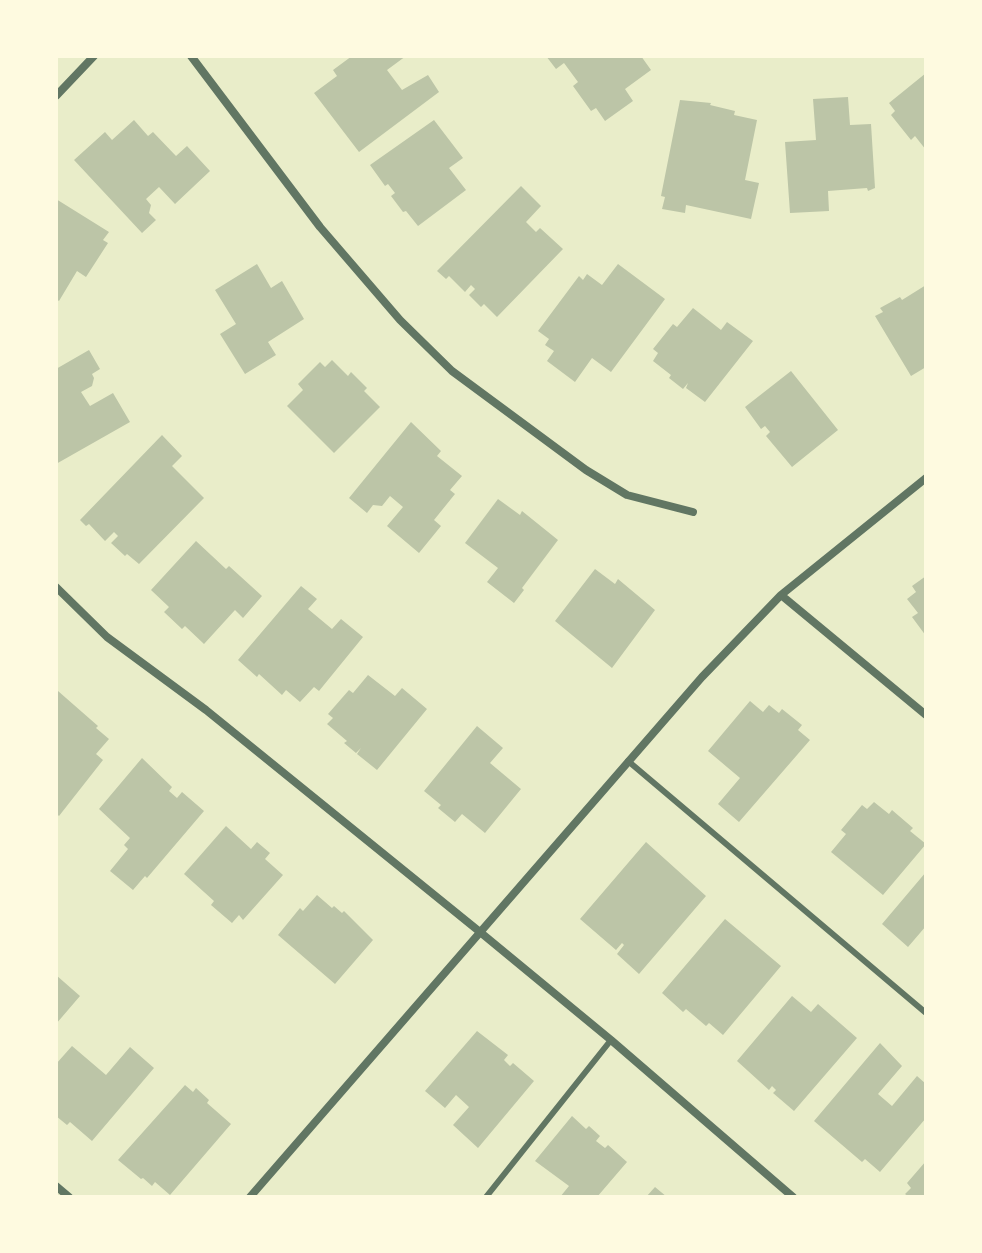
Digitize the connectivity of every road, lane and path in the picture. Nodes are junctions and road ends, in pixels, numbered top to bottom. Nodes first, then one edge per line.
1 (94, 56) edge
2 (191, 56) edge
3 (56, 96) edge
4 (926, 478) edge
5 (693, 512) dead end
6 (56, 587) edge
7 (781, 595) junction
8 (926, 715) edge
9 (628, 761) junction
10 (480, 932) junction
11 (926, 1013) edge
12 (611, 1040) junction
13 (56, 1186) edge
14 (69, 1197) edge
15 (250, 1197) edge
16 (486, 1197) edge
17 (793, 1197) edge

1 - 3 street
2 - 5 street
4 - 7 street
6 - 10 street
7 - 8 street
7 - 9 street
9 - 10 street
9 - 11 lane
10 - 12 street
10 - 15 street
12 - 16 lane
12 - 17 street
13 - 14 street

